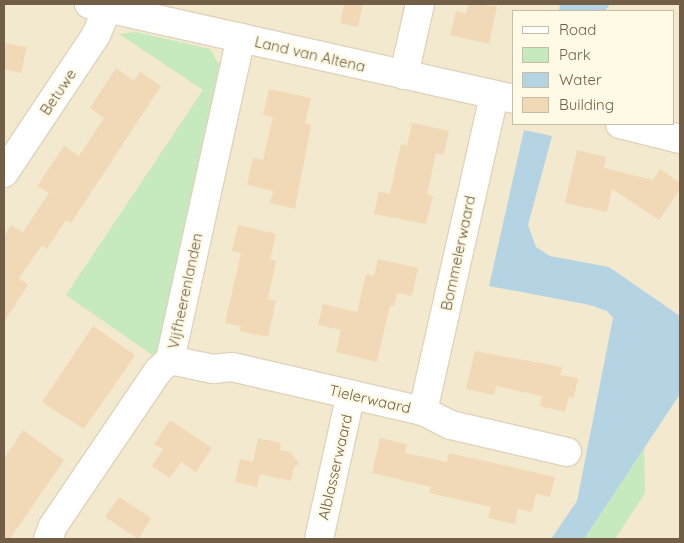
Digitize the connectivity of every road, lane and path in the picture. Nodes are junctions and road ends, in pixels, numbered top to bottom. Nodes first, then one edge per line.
1 (420, 4) edge
2 (102, 5) edge
3 (241, 38) junction
4 (404, 75) junction
5 (503, 97) edge
6 (624, 125) edge
7 (680, 138) edge
8 (4, 173) edge
9 (170, 360) junction
10 (351, 394) junction
11 (424, 411) junction
12 (568, 452) dead end
13 (48, 539) edge
14 (319, 539) edge

1 - 4 street
2 - 3 street, Land van Altena
2 - 8 street, Betuwe
3 - 4 street, Land van Altena
3 - 9 street, Vijfheerenlanden
4 - 5 street, Land van Altena
5 - 11 street, Bommelerwaard
6 - 7 street
9 - 10 street, Tielerwaard
9 - 13 street, Vijfheerenlanden
10 - 11 street, Tielerwaard
10 - 14 street, Alblasserwaard
11 - 12 street, Tielerwaard

